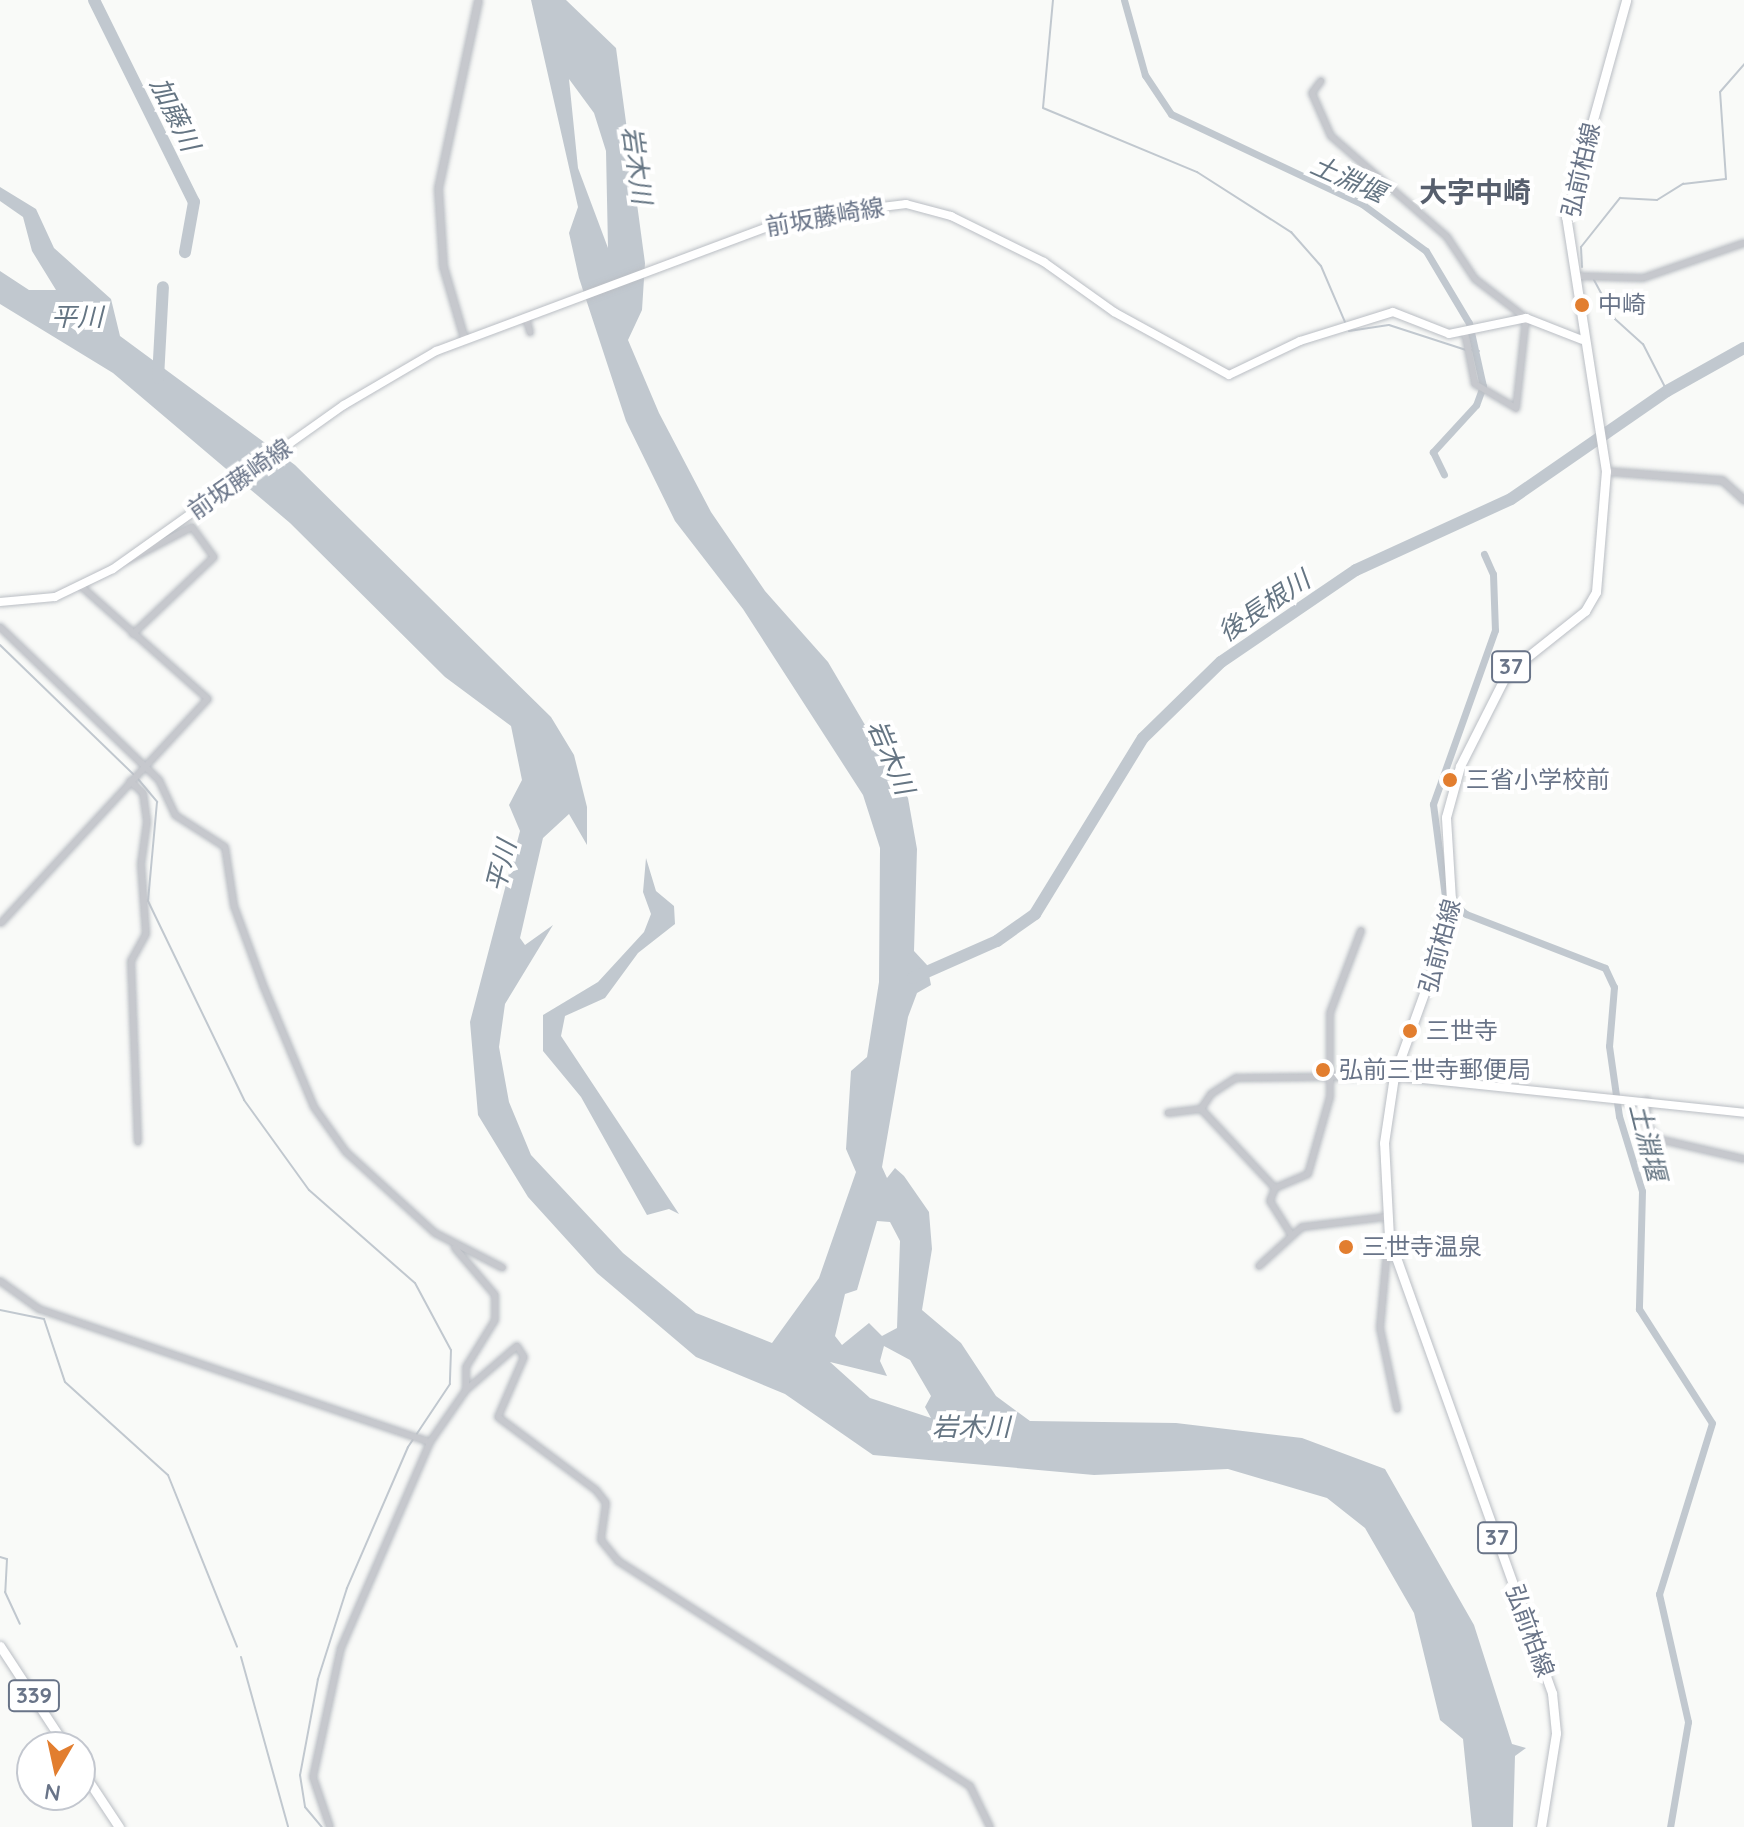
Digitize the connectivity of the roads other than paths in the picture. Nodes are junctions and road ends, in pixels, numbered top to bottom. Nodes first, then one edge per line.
1 (478, 0) edge
2 (1626, 0) edge
3 (1321, 81) dead end
4 (1744, 243) edge
5 (1574, 276) junction
6 (526, 317) junction
7 (1526, 318) junction
8 (530, 332) dead end
9 (1466, 334) junction
10 (464, 338) junction
11 (1582, 340) junction
12 (1606, 468) junction
13 (1744, 500) edge
14 (121, 564) junction
15 (82, 587) junction
16 (0, 602) edge
17 (0, 627) edge
18 (133, 634) junction
19 (140, 769) junction
20 (131, 780) junction
21 (1, 923) edge
22 (1361, 931) dead end
23 (1394, 1076) junction
24 (1330, 1080) junction
25 (1647, 1100) junction
26 (1201, 1109) junction
27 (1168, 1113) dead end
28 (1744, 1113) edge
29 (138, 1142) dead end
30 (1744, 1159) edge
31 (1275, 1188) junction
32 (1385, 1217) junction
33 (1292, 1236) junction
34 (1389, 1237) junction
35 (450, 1243) junction
36 (1259, 1266) dead end
37 (503, 1268) dead end
38 (0, 1281) edge
39 (466, 1390) junction
40 (1397, 1409) dead end
41 (430, 1442) junction
42 (0, 1646) edge
43 (56, 1731) edge
44 (96, 1792) edge
45 (119, 1827) edge
46 (330, 1827) edge
47 (990, 1827) edge
48 (1541, 1827) edge

1 - 10 street
2 - 5 main road, 弘前柏線 / 37
3 - 7 street
4 - 5 street
5 - 11 main road, 弘前柏線 / 37
6 - 8 street
6 - 9 main road, 前坂藤崎線
6 - 10 main road, 前坂藤崎線
7 - 9 main road
7 - 9 street
7 - 11 main road
10 - 14 main road, 前坂藤崎線
11 - 12 main road, 弘前柏線 / 37
12 - 13 street
12 - 23 main road, 弘前柏線 / 37
14 - 15 main road, 前坂藤崎線
14 - 18 street
15 - 16 main road, 前坂藤崎線
15 - 18 street
17 - 19 street
18 - 19 street
19 - 20 street
19 - 35 street
20 - 21 street
20 - 29 street
22 - 24 street
23 - 24 street
23 - 25 main road
23 - 32 main road, 弘前柏線 / 37
24 - 26 street
24 - 31 street
25 - 28 main road
25 - 30 street
26 - 27 street
26 - 31 street
31 - 33 street
32 - 33 street
32 - 34 main road, 弘前柏線 / 37
33 - 36 street
34 - 40 street
34 - 48 main road, 弘前柏線 / 37
35 - 37 street
35 - 39 street
38 - 41 street
39 - 41 street
39 - 47 street
41 - 46 street
42 - 43 main road, 339
44 - 45 main road

